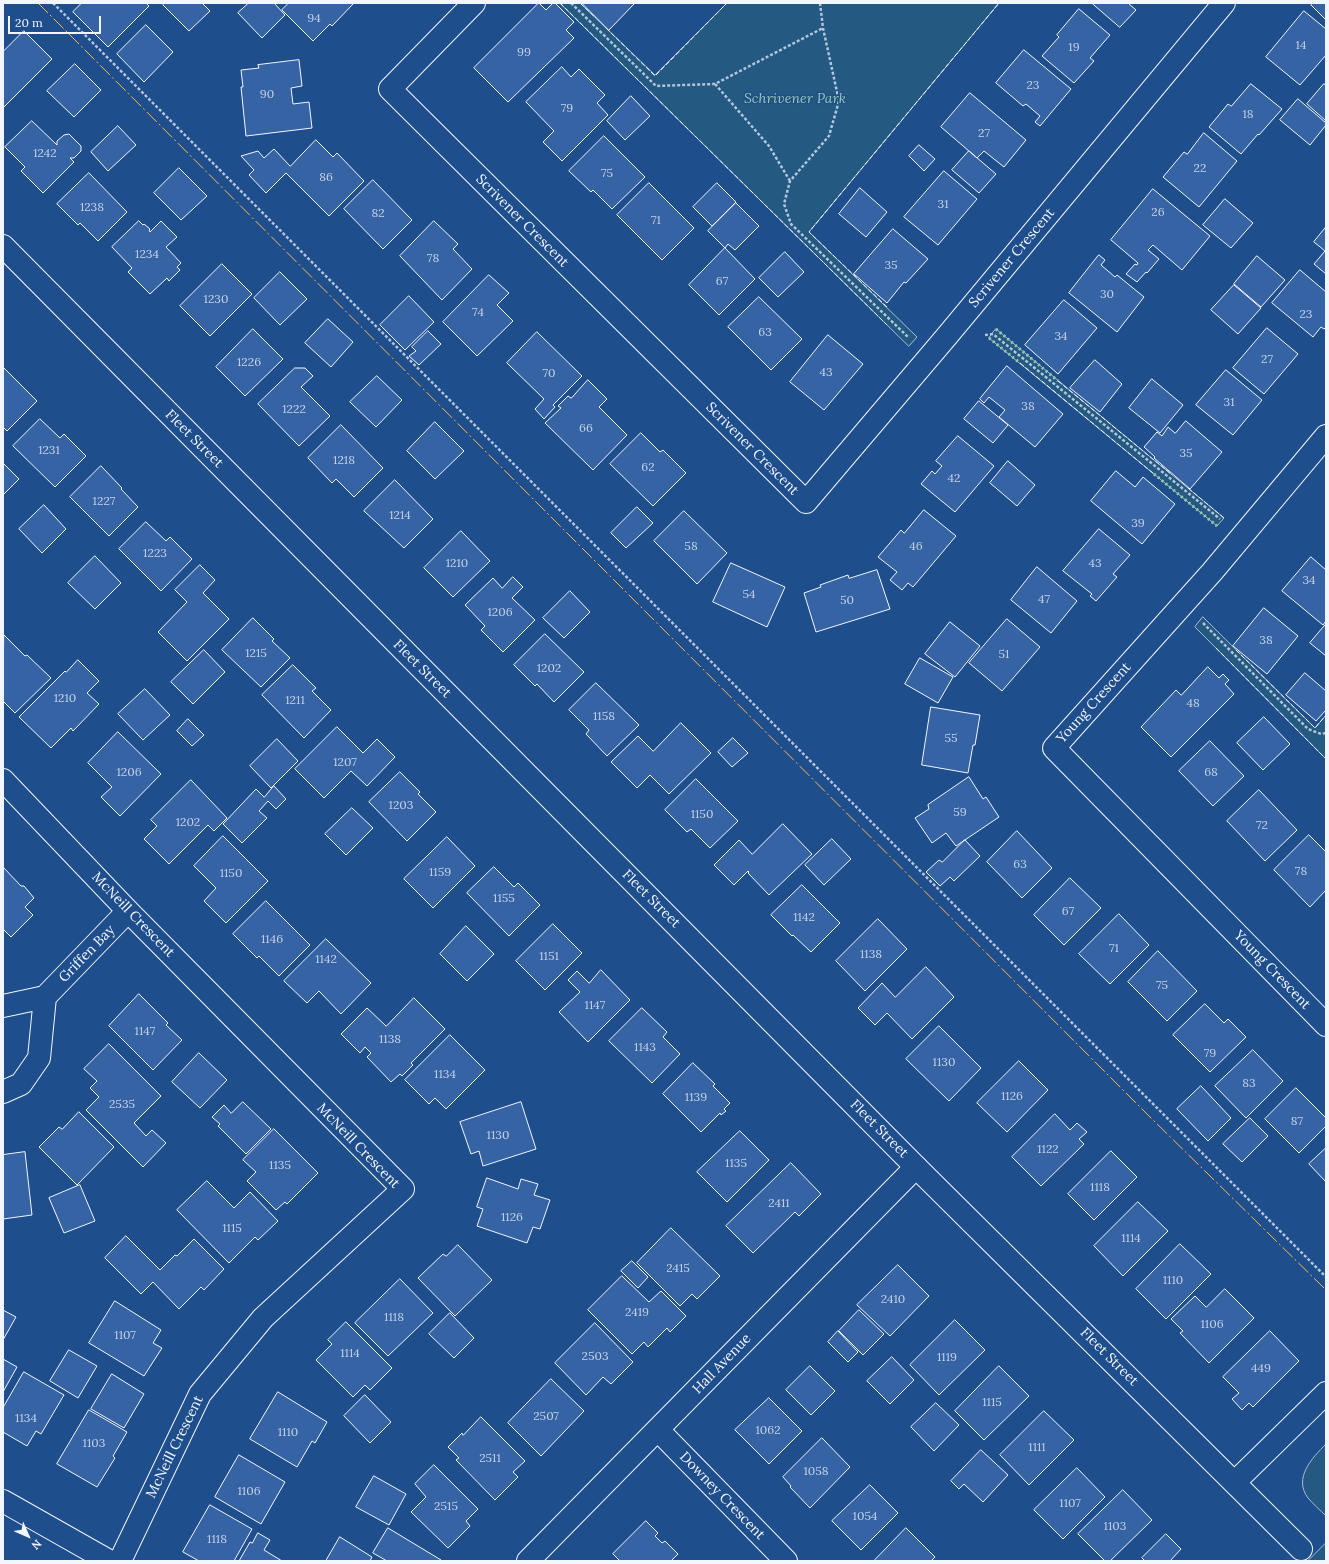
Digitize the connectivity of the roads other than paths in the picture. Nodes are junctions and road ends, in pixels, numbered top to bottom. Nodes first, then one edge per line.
1 (474, 3) edge
2 (1224, 3) edge
3 (3, 246) edge
4 (1326, 436) edge
5 (3, 780) edge
6 (128, 911) junction
7 (45, 997) junction
8 (3, 1006) edge
9 (1326, 1025) edge
10 (3, 1092) edge
11 (916, 1167) junction
12 (1326, 1393) edge
13 (658, 1430) junction
14 (1235, 1482) junction
15 (3, 1501) edge
16 (1301, 1549) dead end
17 (109, 1561) edge
18 (120, 1561) edge
19 (528, 1561) edge
20 (786, 1561) edge

1 - 2 street, Scrivener Crescent
3 - 11 street, Fleet Street
4 - 9 street, Young Crescent
5 - 6 street, McNeill Crescent
6 - 7 street, Griffen Bay
6 - 18 street, McNeill Crescent
7 - 8 street
7 - 10 street
11 - 13 street, Hall Avenue
11 - 14 street, Fleet Street
12 - 14 street
13 - 19 street, Hall Avenue
13 - 20 street, Downey Crescent
14 - 16 street, Fleet Street
15 - 17 street

